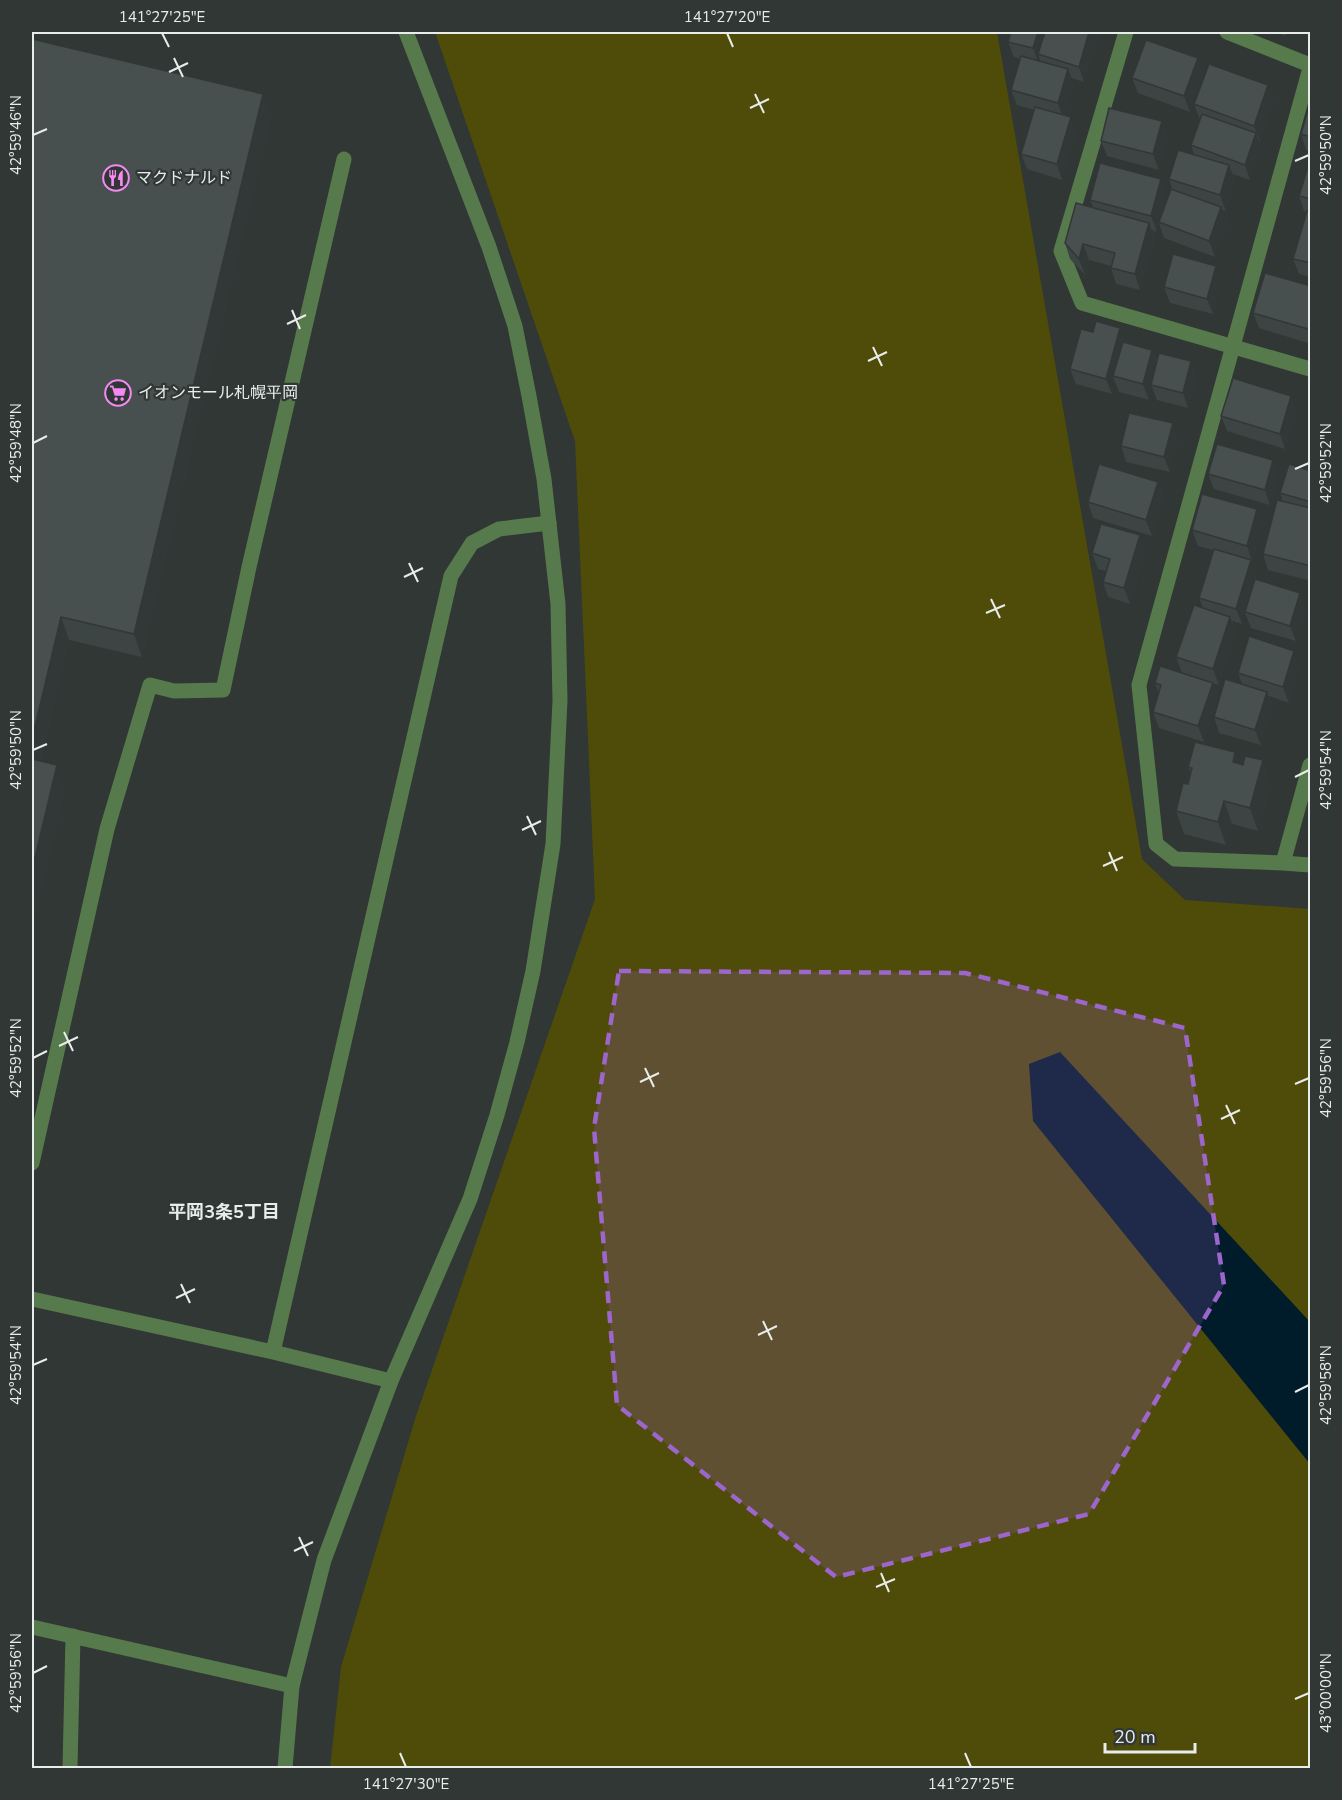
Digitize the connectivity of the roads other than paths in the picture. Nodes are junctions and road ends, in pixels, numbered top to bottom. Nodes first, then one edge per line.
1 (406, 32) edge
2 (1126, 32) edge
3 (1227, 32) edge
4 (1311, 67) edge
5 (344, 159) dead end
6 (1233, 347) junction
7 (1311, 369) edge
8 (549, 523) junction
9 (1311, 765) edge
10 (1283, 862) junction
11 (1311, 866) edge
12 (32, 1163) edge
13 (32, 1299) edge
14 (273, 1352) junction
15 (391, 1381) junction
16 (32, 1627) edge
17 (73, 1636) junction
18 (292, 1686) junction
19 (70, 1768) edge
20 (285, 1768) edge

1 - 8 street
2 - 6 street
3 - 4 street
4 - 6 street
5 - 12 street
6 - 7 street
6 - 10 street
8 - 14 street
8 - 15 street
9 - 10 street
10 - 11 street
13 - 14 street
14 - 15 street
15 - 18 street
16 - 17 street
17 - 18 street
17 - 19 street
18 - 20 street

